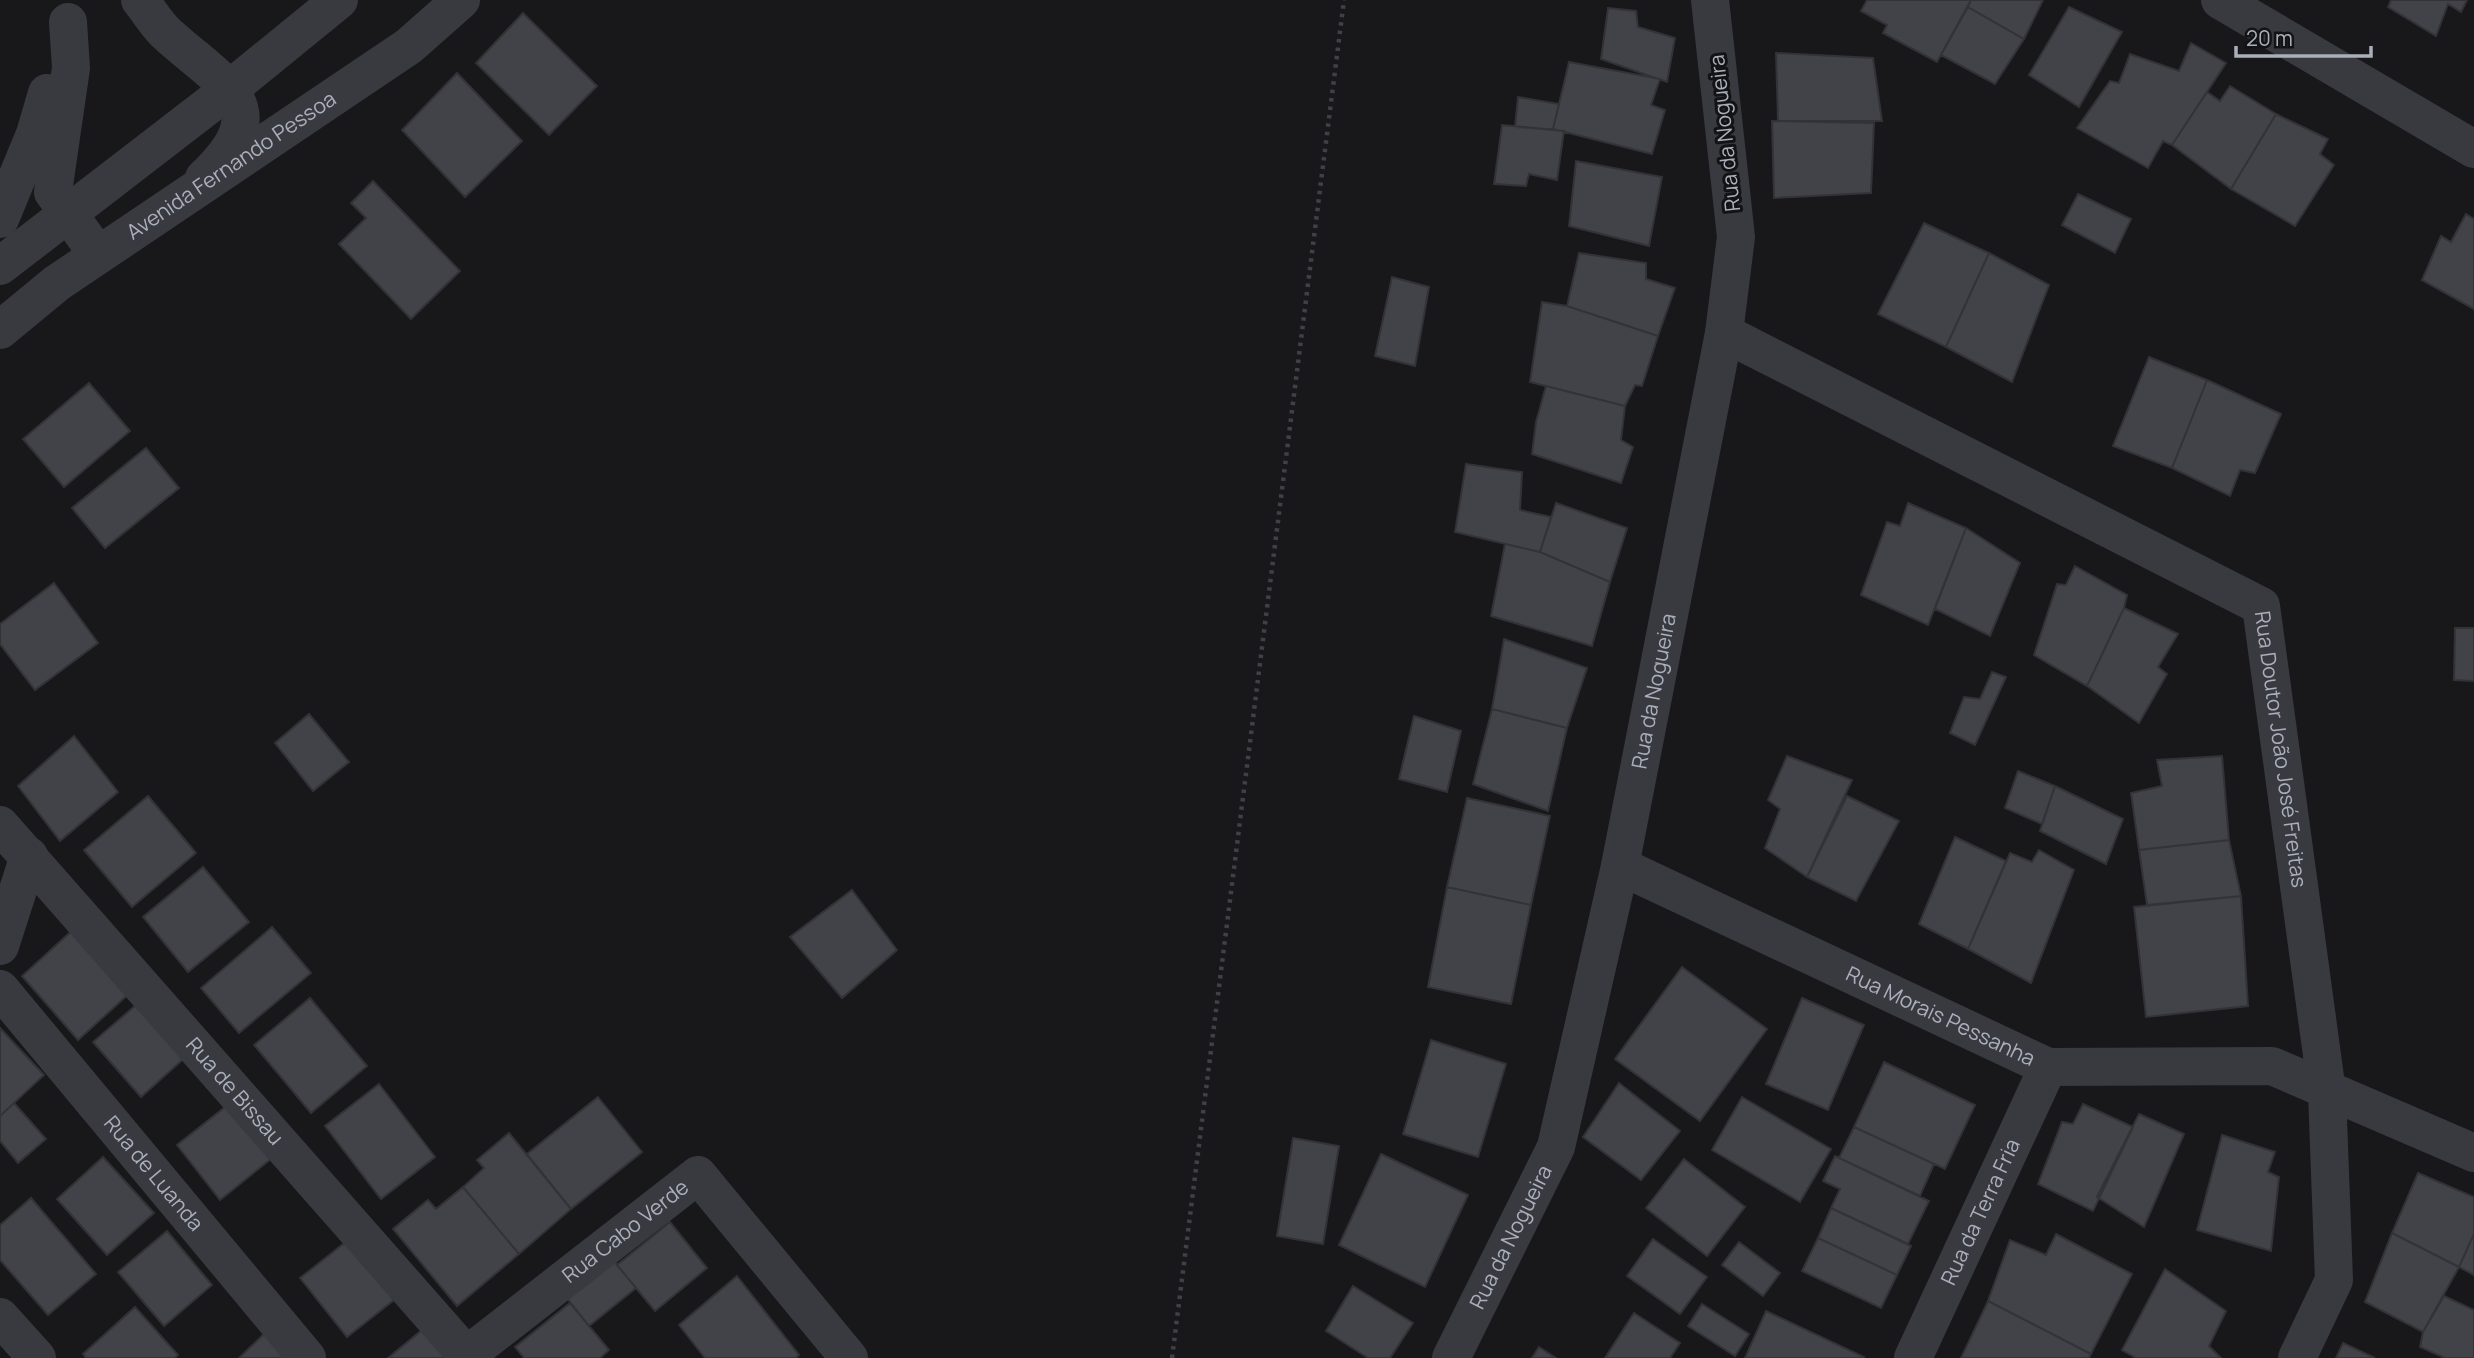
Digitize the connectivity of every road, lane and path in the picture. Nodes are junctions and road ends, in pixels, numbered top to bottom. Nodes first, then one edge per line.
1 (141, 0) edge
2 (339, 0) edge
3 (461, 0) edge
4 (1343, 0) edge
5 (1710, 0) edge
6 (2220, 0) edge
7 (71, 11) edge
8 (231, 88) junction
9 (2474, 149) edge
10 (185, 196) junction
11 (68, 213) junction
12 (0, 219) edge
13 (98, 255) junction
14 (0, 266) edge
15 (0, 330) edge
16 (1724, 334) junction
17 (0, 825) edge
18 (29, 856) junction
19 (1620, 866) junction
20 (0, 946) edge
21 (0, 989) edge
22 (2048, 1067) junction
23 (2327, 1092) junction
24 (2474, 1153) edge
25 (0, 1317) edge
26 (468, 1357) edge
27 (37, 1358) edge
28 (307, 1358) edge
29 (849, 1358) edge
30 (1171, 1358) edge
31 (1451, 1358) edge
32 (1913, 1358) edge
33 (2297, 1358) edge

1 - 8 street
2 - 8 street
3 - 10 street, Avenida Fernando Pessoa
4 - 30 path
5 - 16 street, Rua da Nogueira
6 - 9 street
7 - 11 street
7 - 12 street
8 - 10 street
8 - 11 street
10 - 13 street, Avenida Fernando Pessoa
11 - 13 street
11 - 14 street
13 - 15 street, Avenida Fernando Pessoa
16 - 19 street, Rua da Nogueira
16 - 23 street, Rua Doutor João José Freitas
17 - 18 street, Rua de Bissau
18 - 20 street
18 - 26 street, Rua de Bissau
19 - 22 street, Rua Morais Pessanha
19 - 31 street, Rua da Nogueira
21 - 28 street, Rua de Luanda
22 - 23 street, Rua Morais Pessanha
22 - 32 street, Rua da Terra Fria
23 - 24 street, Rua Morais Pessanha
23 - 33 street, Rua Doutor João José Freitas
25 - 27 street
26 - 29 street, Rua Cabo Verde

